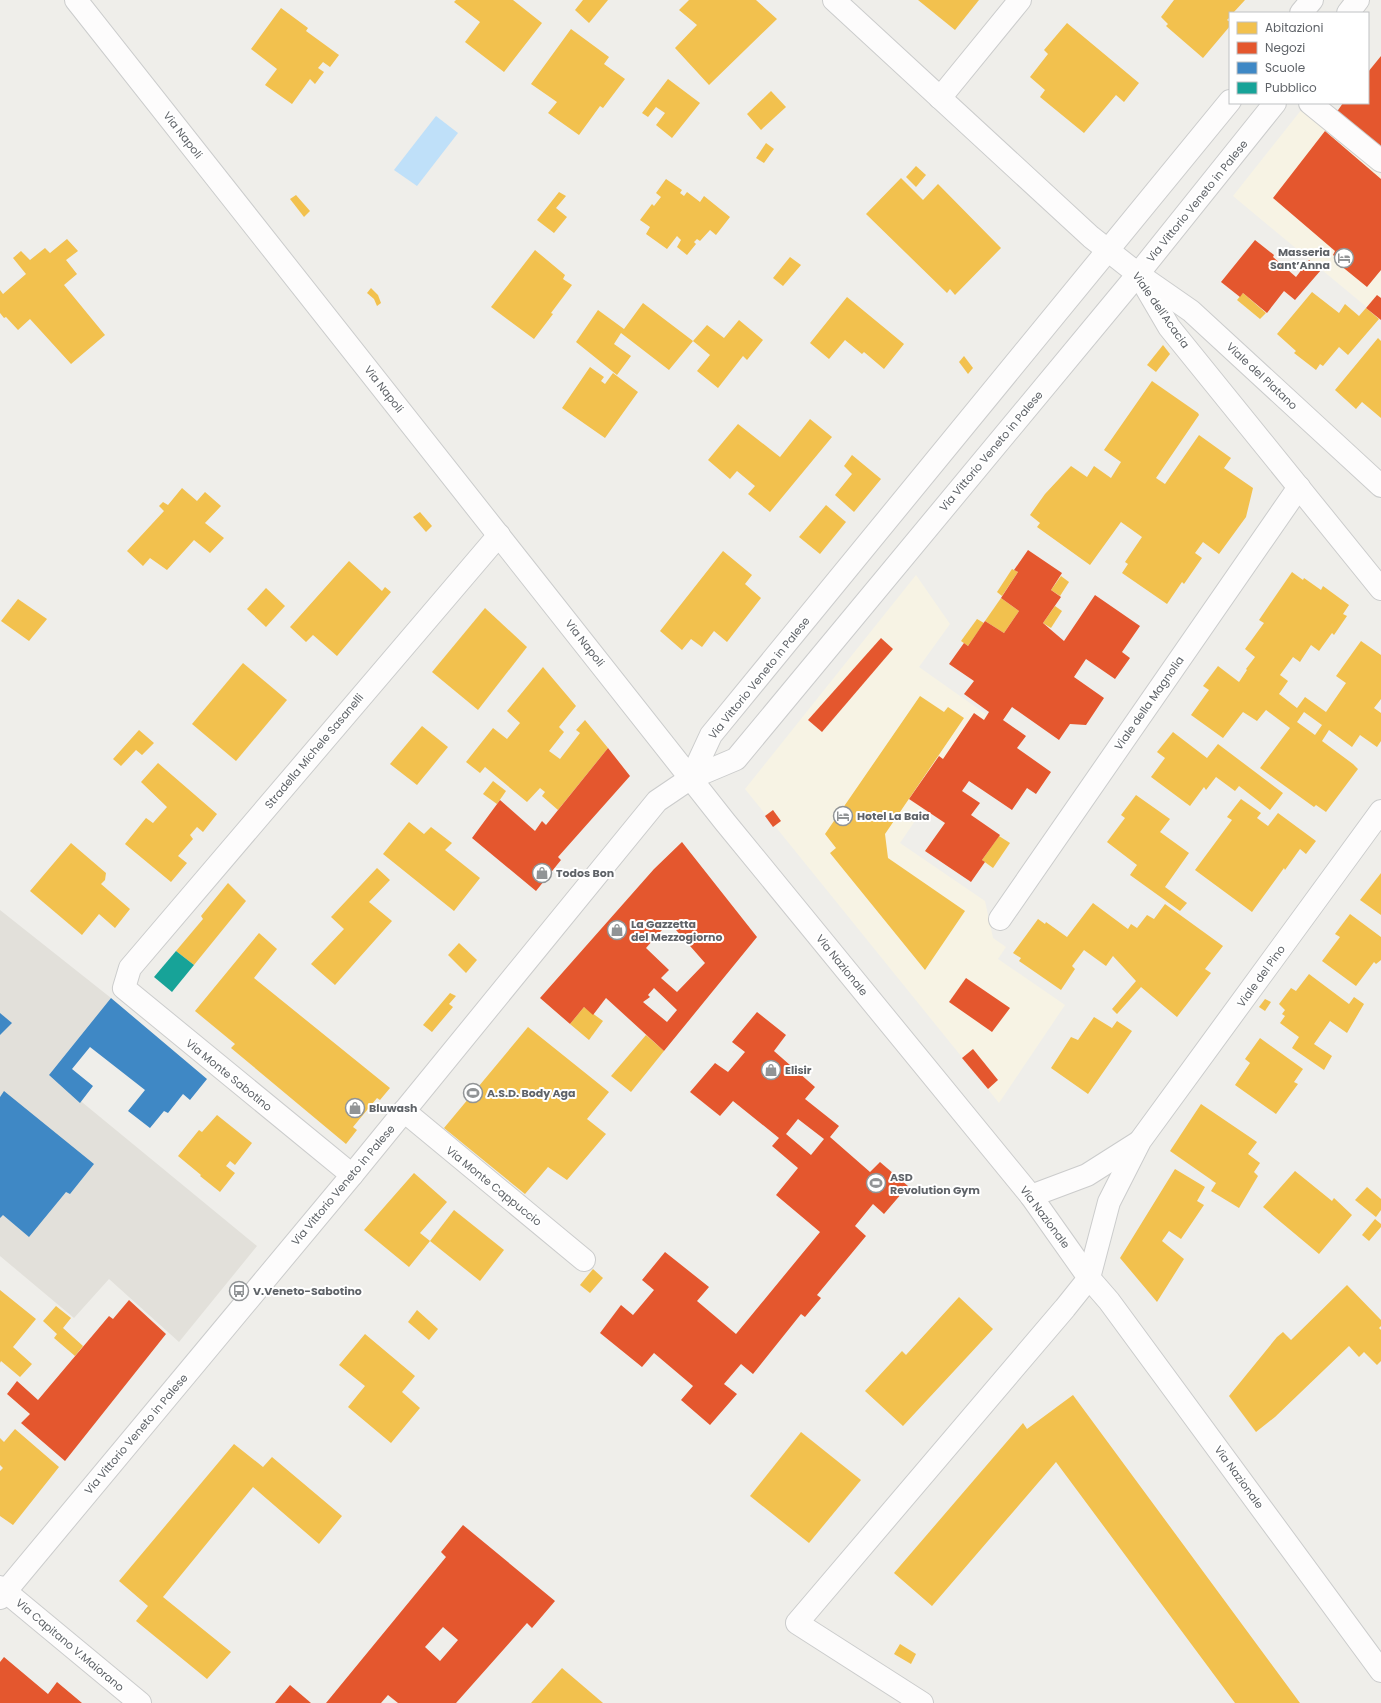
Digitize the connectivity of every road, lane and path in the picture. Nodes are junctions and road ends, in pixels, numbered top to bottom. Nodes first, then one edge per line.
1 (76, 0) edge
2 (834, 0) edge
3 (1020, 0) edge
4 (1312, 0) edge
5 (1358, 0) edge
6 (1302, 12) edge
7 (1349, 12) edge
8 (940, 98) junction
9 (1229, 102) edge
10 (1274, 104) edge
11 (1311, 104) edge
12 (1381, 161) edge
13 (1108, 250) junction
14 (1138, 274) junction
15 (1381, 486) edge
16 (1299, 487) junction
17 (499, 535) junction
18 (1381, 589) edge
19 (691, 778) junction
20 (1381, 811) edge
21 (1000, 919) dead end
22 (130, 968) joint
23 (404, 1111) junction
24 (1140, 1141) junction
25 (352, 1175) junction
26 (1031, 1196) junction
27 (584, 1260) dead end
28 (1089, 1278) junction
29 (2, 1592) edge
30 (1381, 1671) edge
31 (140, 1703) edge
32 (922, 1703) edge

1 - 17 street, Via Napoli
2 - 8 street, Viale dell'Acacia
3 - 8 street
4 - 6 street
5 - 7 street
8 - 13 street, Viale dell'Acacia
9 - 13 street, Via Vittorio Veneto in Palese
10 - 14 street, Via Vittorio Veneto in Palese
11 - 12 street
13 - 14 street, Viale dell'Acacia
13 - 19 street, Via Vittorio Veneto in Palese
14 - 15 street, Viale del Platano
14 - 16 street, Viale dell'Acacia
14 - 19 street, Via Vittorio Veneto in Palese
16 - 18 street, Viale dell'Acacia
16 - 21 street, Viale della Magnolia
17 - 19 street, Via Napoli
17 - 22 street, Stradella Michele Sasanelli
19 - 23 street, Via Vittorio Veneto in Palese
19 - 26 street, Via Nazionale
20 - 24 street, Viale del Pino
22 - 25 street, Via Monte Sabotino
23 - 25 street, Via Vittorio Veneto in Palese
23 - 27 street, Via Monte Cappuccio
24 - 26 street, Viale del Pino
24 - 28 street, Viale del Pino
25 - 29 street, Via Vittorio Veneto in Palese
26 - 28 street, Via Nazionale
28 - 30 street, Via Nazionale
28 - 32 street
29 - 31 street, Via Capitano V.Maiorano

